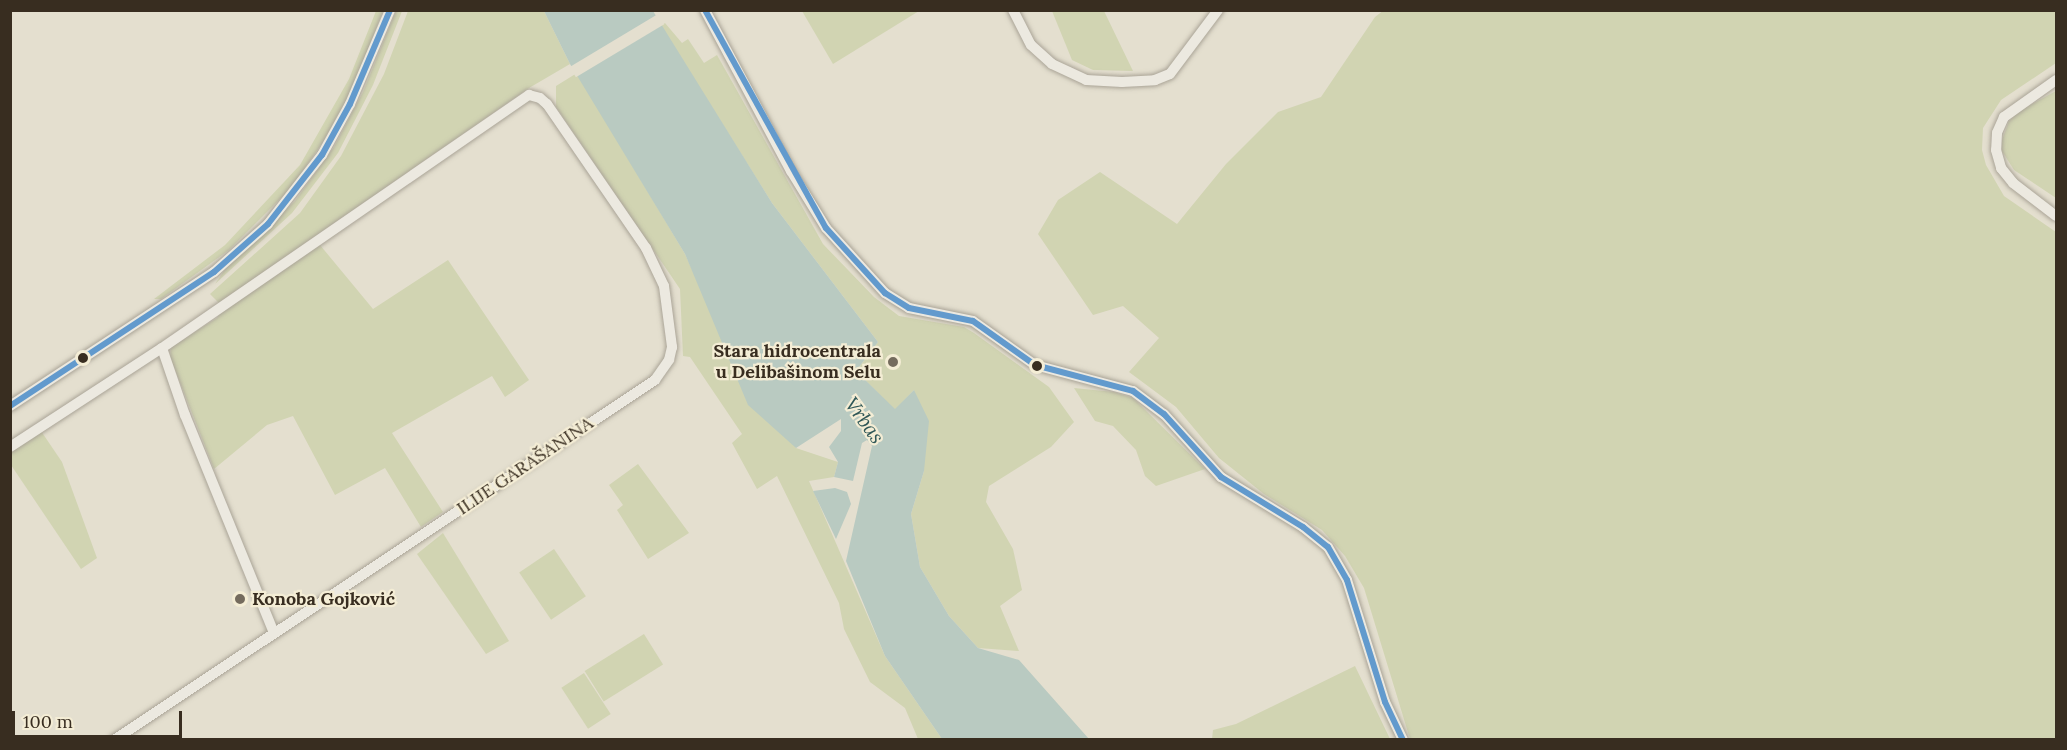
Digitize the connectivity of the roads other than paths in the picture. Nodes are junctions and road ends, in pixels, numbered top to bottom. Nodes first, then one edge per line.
1 (390, 10) edge
2 (705, 10) edge
3 (1013, 10) edge
4 (1218, 10) edge
5 (2056, 80) edge
6 (2056, 216) edge
7 (162, 348) junction
8 (10, 406) edge
9 (10, 447) edge
10 (274, 633) junction
11 (114, 740) edge
12 (1403, 740) edge

1 - 8 street
2 - 12 street
3 - 4 street
5 - 6 street
7 - 9 street
7 - 10 street
7 - 10 street, ILIJE GARAŠANINA
10 - 11 street, ILIJE GARAŠANINA

